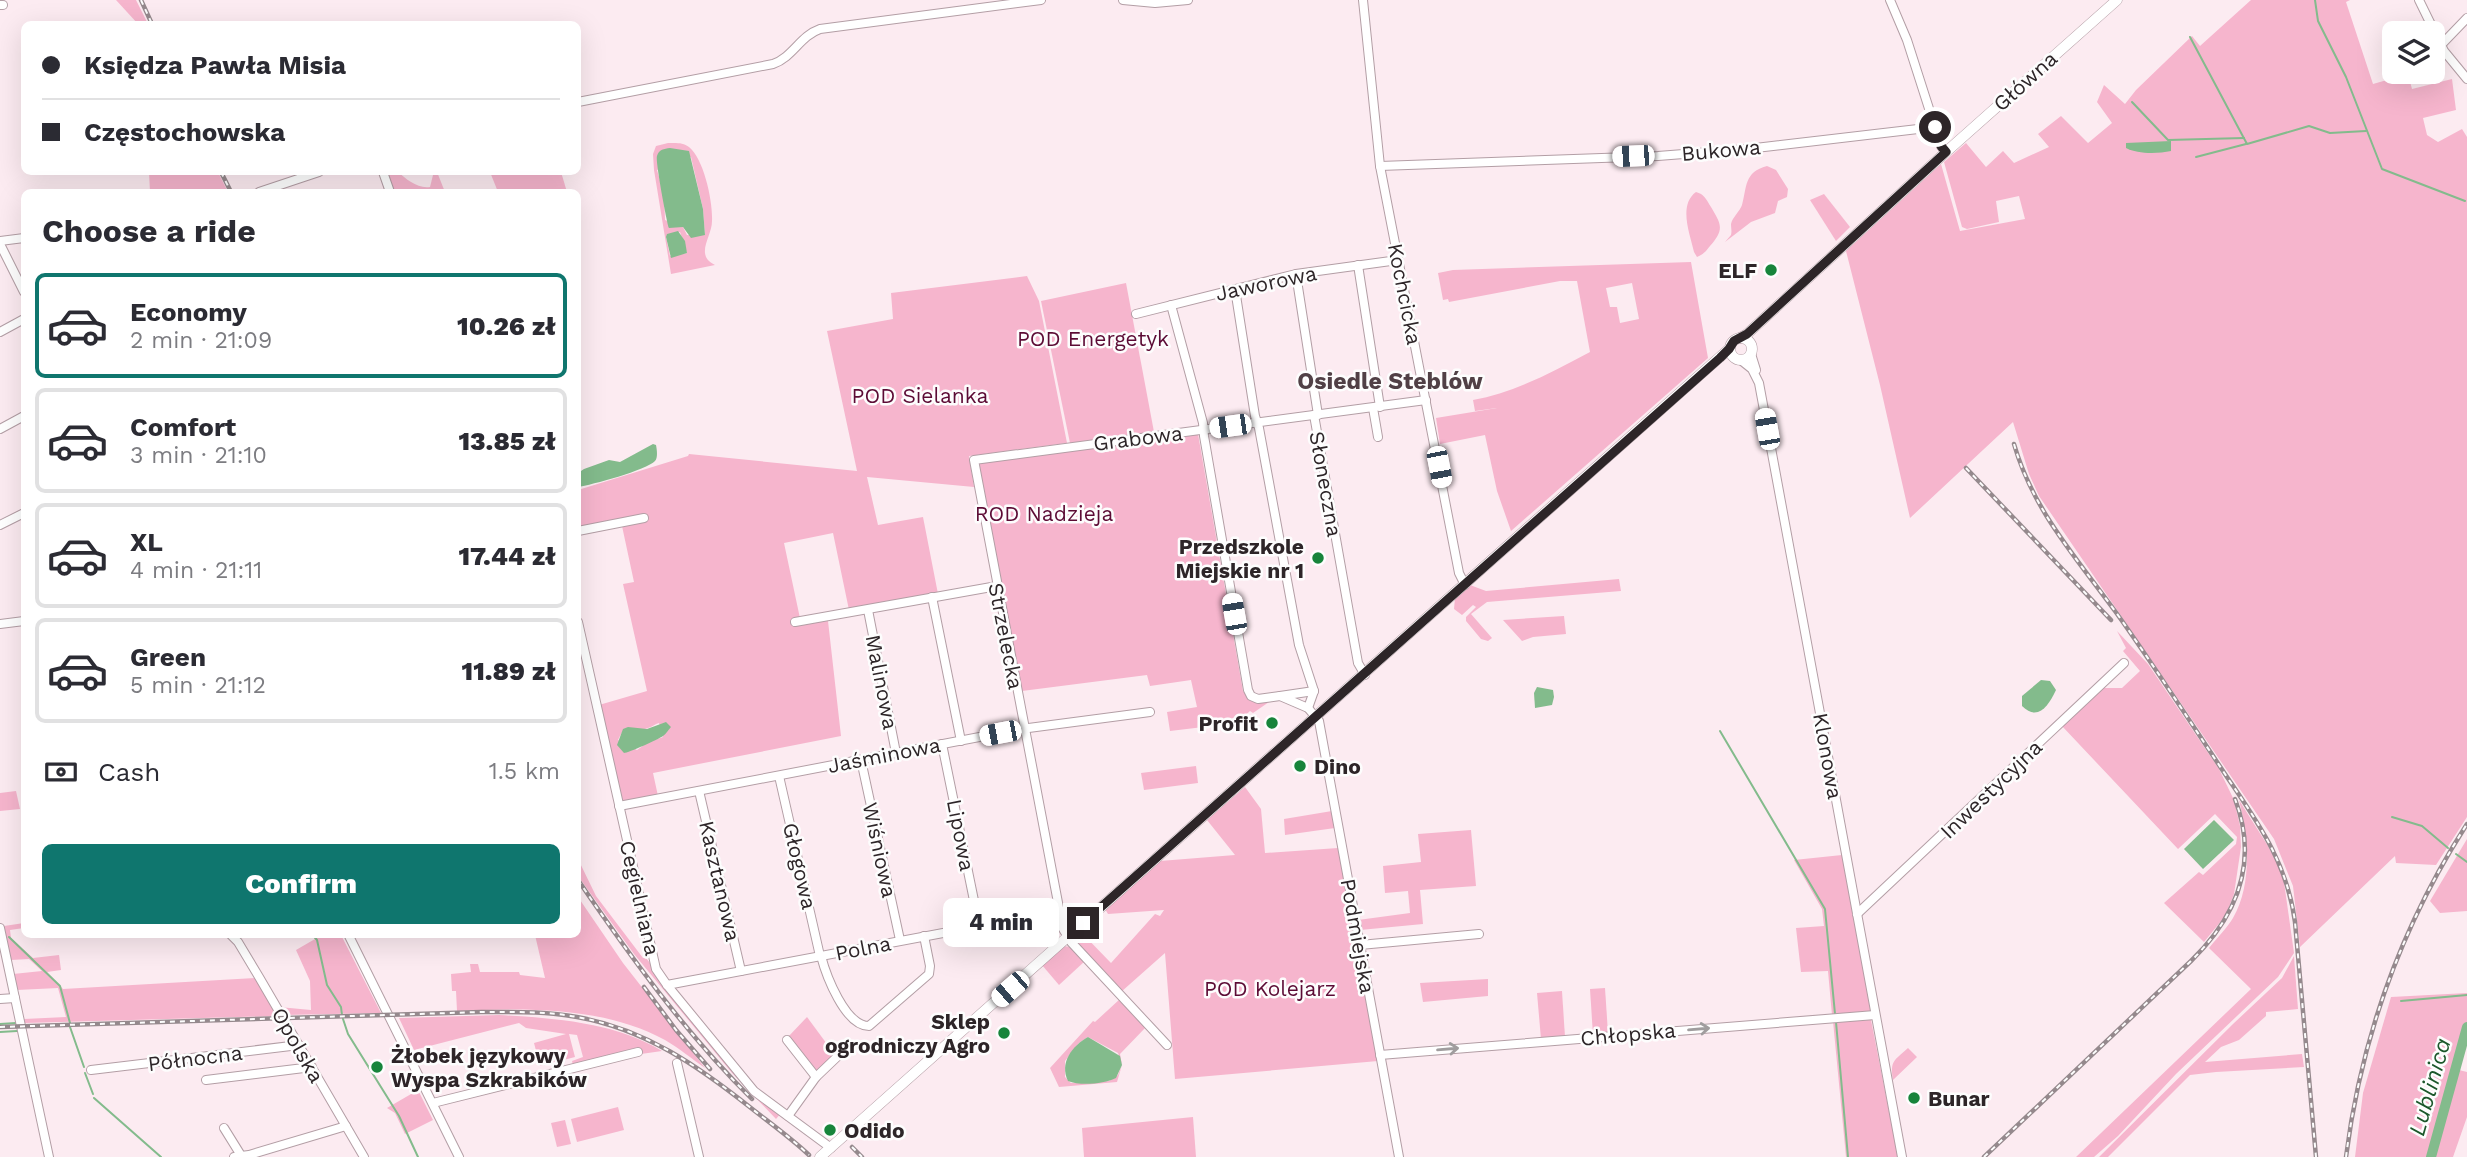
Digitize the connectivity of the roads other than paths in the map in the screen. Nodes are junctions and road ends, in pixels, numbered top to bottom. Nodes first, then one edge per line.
1 (1041, 0) edge
2 (1123, 0) edge
3 (1188, 0) edge
4 (1363, 0) edge
5 (1890, 0) edge
6 (2117, 0) edge
7 (2419, 0) edge
8 (2467, 18) edge
9 (2429, 21) edge
10 (2445, 41) edge
11 (2445, 50) edge
12 (2467, 79) edge
13 (581, 101) edge
14 (1935, 127) junction
15 (1946, 152) junction
16 (1380, 166) junction
17 (310, 175) edge
18 (268, 189) edge
19 (21, 238) edge
20 (0, 242) edge
21 (1398, 260) junction
22 (1358, 265) junction
23 (1296, 274) junction
24 (21, 286) edge
25 (1234, 289) junction
26 (1171, 304) junction
27 (1136, 314) dead end
28 (1762, 319) junction
29 (21, 321) edge
30 (0, 332) edge
31 (1740, 338) junction
32 (1741, 353) junction
33 (1426, 400) junction
34 (1376, 407) junction
35 (1316, 415) junction
36 (21, 418) edge
37 (1257, 422) junction
38 (0, 429) edge
39 (1203, 429) junction
40 (1378, 436) dead end
41 (975, 459) joint
42 (21, 514) edge
43 (644, 518) dead end
44 (0, 525) edge
45 (581, 530) edge
46 (1465, 585) junction
47 (997, 586) junction
48 (932, 597) junction
49 (868, 610) junction
50 (21, 621) edge
51 (795, 622) dead end
52 (0, 624) edge
53 (581, 635) edge
54 (2124, 663) dead end
55 (1364, 675) junction
56 (1314, 691) junction
57 (1280, 696) junction
58 (1308, 708) junction
59 (1150, 712) dead end
60 (1316, 716) junction
61 (1024, 729) junction
62 (961, 741) junction
63 (942, 744) junction
64 (896, 753) junction
65 (861, 760) junction
66 (779, 776) junction
67 (699, 791) junction
68 (619, 806) junction
69 (1060, 911) junction
70 (1857, 914) junction
71 (979, 925) junction
72 (0, 928) edge
73 (1479, 934) dead end
74 (924, 936) junction
75 (1067, 937) junction
76 (234, 938) edge
77 (350, 938) edge
78 (900, 940) junction
79 (1360, 945) junction
80 (820, 956) junction
81 (3, 961) edge
82 (741, 971) junction
83 (667, 985) junction
84 (15, 998) junction
85 (0, 999) edge
86 (1875, 1015) junction
87 (787, 1040) dead end
88 (299, 1045) junction
89 (1167, 1045) dead end
90 (638, 1052) dead end
91 (1380, 1055) junction
92 (837, 1057) dead end
93 (677, 1063) dead end
94 (312, 1067) junction
95 (90, 1070) dead end
96 (816, 1077) junction
97 (206, 1080) dead end
98 (432, 1103) junction
99 (788, 1116) junction
100 (346, 1126) junction
101 (224, 1128) dead end
102 (831, 1147) junction
103 (49, 1157) edge
104 (234, 1157) edge
105 (242, 1157) edge
106 (363, 1157) edge
107 (459, 1157) edge
108 (699, 1157) edge
109 (820, 1157) edge
110 (1399, 1157) edge
111 (1902, 1157) edge

1 - 13 street
2 - 3 street
4 - 16 street, Kochcicka
5 - 14 street
6 - 15 main road, Główna
7 - 9 street
8 - 10 street
11 - 12 street
14 - 15 street
14 - 16 street, Bukowa
15 - 28 main road, Główna
16 - 21 street, Kochcicka
17 - 18 street
19 - 20 street
20 - 24 street
21 - 22 street, Jaworowa
21 - 33 street, Kochcicka
22 - 23 street, Jaworowa
22 - 34 street
23 - 25 street, Jaworowa
23 - 35 street, Słoneczna
25 - 26 street, Jaworowa
25 - 37 street
26 - 27 street, Jaworowa
26 - 39 street
28 - 31 main road, Główna
28 - 32 main road
29 - 30 street
31 - 32 main road
31 - 32 main road, Główna
32 - 46 main road
32 - 70 street, Klonowa
33 - 34 street, Grabowa
33 - 46 street, Kochcicka
34 - 35 street, Grabowa
34 - 40 street
35 - 37 street, Grabowa
35 - 55 street, Słoneczna
36 - 38 street
37 - 39 street, Grabowa
37 - 56 street
39 - 41 street, Grabowa
39 - 57 street
41 - 47 street, Strzelecka
42 - 44 street
43 - 45 street
46 - 55 main road
47 - 48 street, Malinowa
47 - 61 street, Strzelecka
48 - 49 street, Malinowa
48 - 62 street
49 - 51 street, Malinowa
49 - 64 street, Malinowa
50 - 52 street
53 - 68 street, Cegielniana
54 - 70 street, Inwestycyjna
55 - 60 main road
56 - 57 street
56 - 58 street
57 - 58 street
58 - 60 street
59 - 61 street, Jaśminowa
60 - 75 main road
60 - 79 street, Podmiejska
61 - 62 street, Jaśminowa
61 - 69 street, Strzelecka
62 - 63 street, Jaśminowa
63 - 64 street, Jaśminowa
63 - 71 street, Lipowa
64 - 65 street, Jaśminowa
65 - 66 street, Jaśminowa
65 - 78 street, Wiśniowa
66 - 67 street, Jaśminowa
66 - 80 street, Głogowa
67 - 68 street, Jaśminowa
67 - 82 street, Kasztanowa
68 - 83 street, Cegielniana
69 - 71 street, Polna
69 - 75 street, Strzelecka
70 - 86 street, Klonowa
71 - 74 street, Polna
72 - 81 street
73 - 79 street
74 - 78 street, Polna
74 - 80 street, Głogowa
75 - 89 street
75 - 102 main road
76 - 88 street, Opolska
77 - 98 street
78 - 80 street, Polna
79 - 91 street, Podmiejska
80 - 82 street, Polna
81 - 84 street
82 - 83 street, Polna
83 - 99 street, Cegielniana
84 - 85 street
84 - 103 street
91 -> 86 street, Chłopska
86 - 111 street, Klonowa
87 - 96 street
88 - 94 street, Opolska
88 - 95 street, Północna
90 - 98 street
91 - 110 street, Podmiejska
92 - 96 street
93 - 108 street
94 - 97 street
94 - 100 street, Opolska
96 - 99 street
98 - 107 street
99 - 102 street, Cegielniana
100 - 105 street
100 - 106 street, Opolska
101 - 105 street
102 - 109 main road
104 - 105 street

